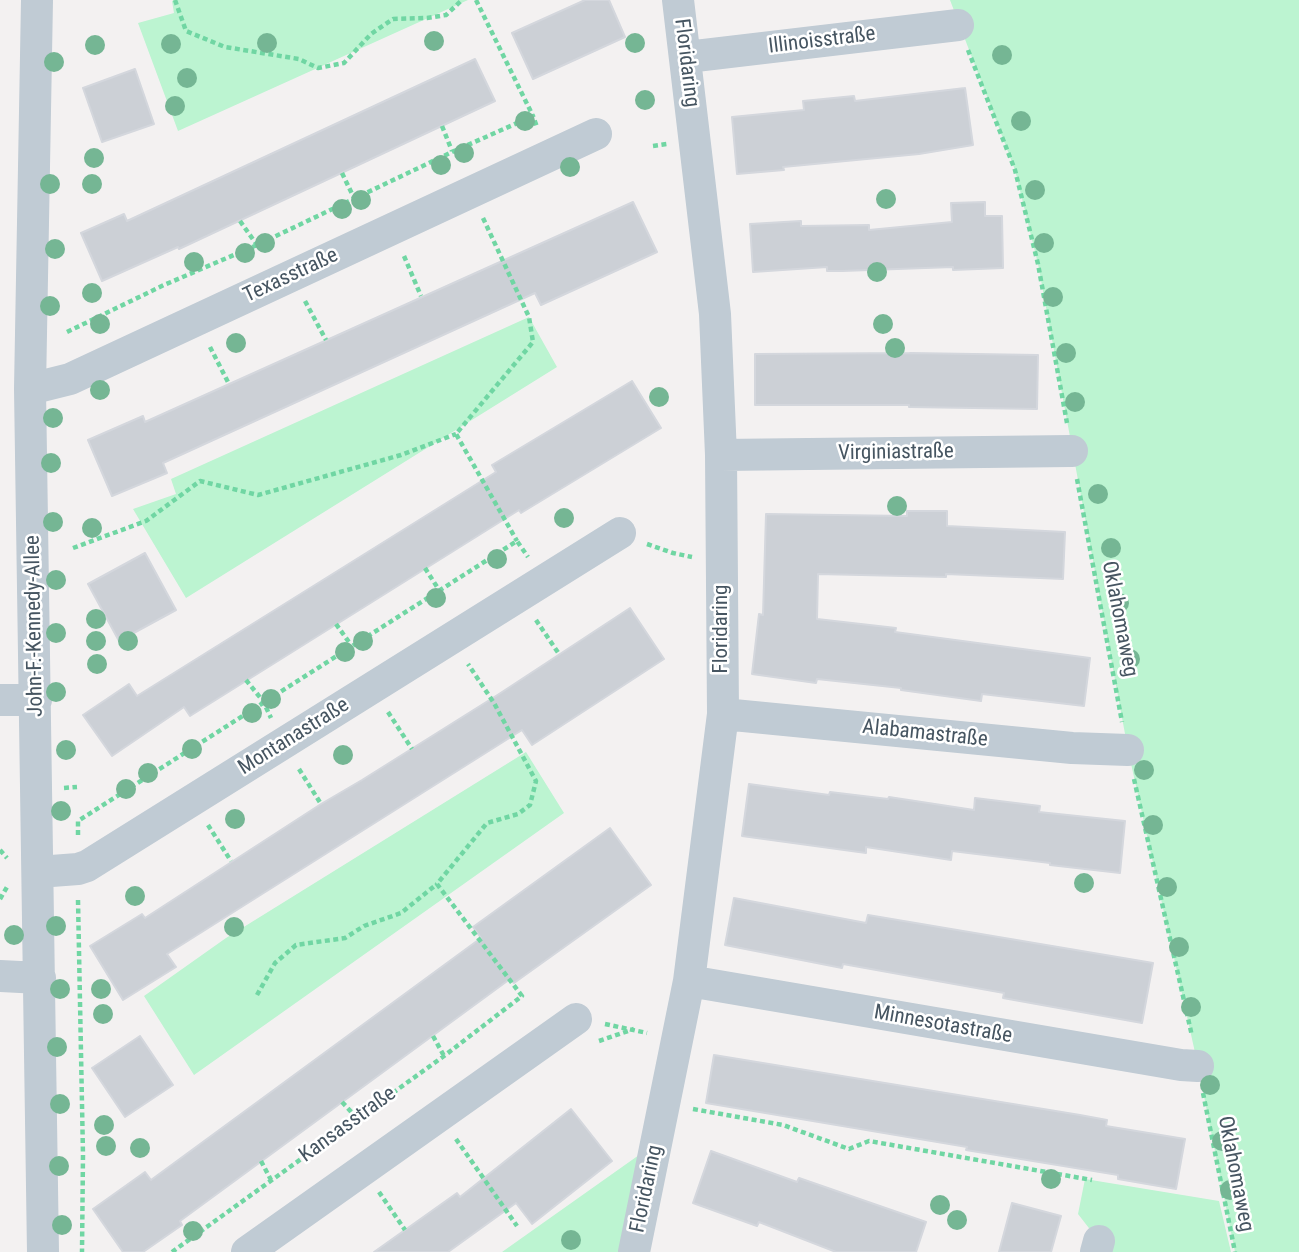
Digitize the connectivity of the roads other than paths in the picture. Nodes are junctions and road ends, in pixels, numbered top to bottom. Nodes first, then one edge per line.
1 (37, 0) edge
2 (678, 0) edge
3 (958, 25) road end
4 (687, 57) junction
5 (596, 134) dead end
6 (30, 388) junction
7 (1072, 451) road end
8 (721, 455) junction
9 (620, 533) dead end
10 (0, 700) edge
11 (36, 700) junction
12 (723, 714) junction
13 (1128, 750) road end
14 (38, 872) junction
15 (0, 976) edge
16 (40, 978) junction
17 (689, 981) junction
18 (576, 1019) dead end
19 (1198, 1066) road end
20 (43, 1252) edge
21 (247, 1252) edge
22 (634, 1252) edge

1 - 6 street, John-F.-Kennedy-Allee
2 - 4 street, Floridaring
3 - 4 street, Illinoisstraße
4 - 8 street, Floridaring
5 - 6 street, Texasstraße
6 - 11 street, John-F.-Kennedy-Allee
7 - 8 street, Virginiastraße
8 - 12 street, Floridaring
9 - 14 street, Montanastraße
10 - 11 street
11 - 14 street, John-F.-Kennedy-Allee
12 - 13 street, Alabamastraße
12 - 17 street, Floridaring
14 - 16 street, John-F.-Kennedy-Allee
15 - 16 street
16 - 20 street, John-F.-Kennedy-Allee
17 - 19 street, Minnesotastraße
17 - 22 street, Floridaring
18 - 21 street

